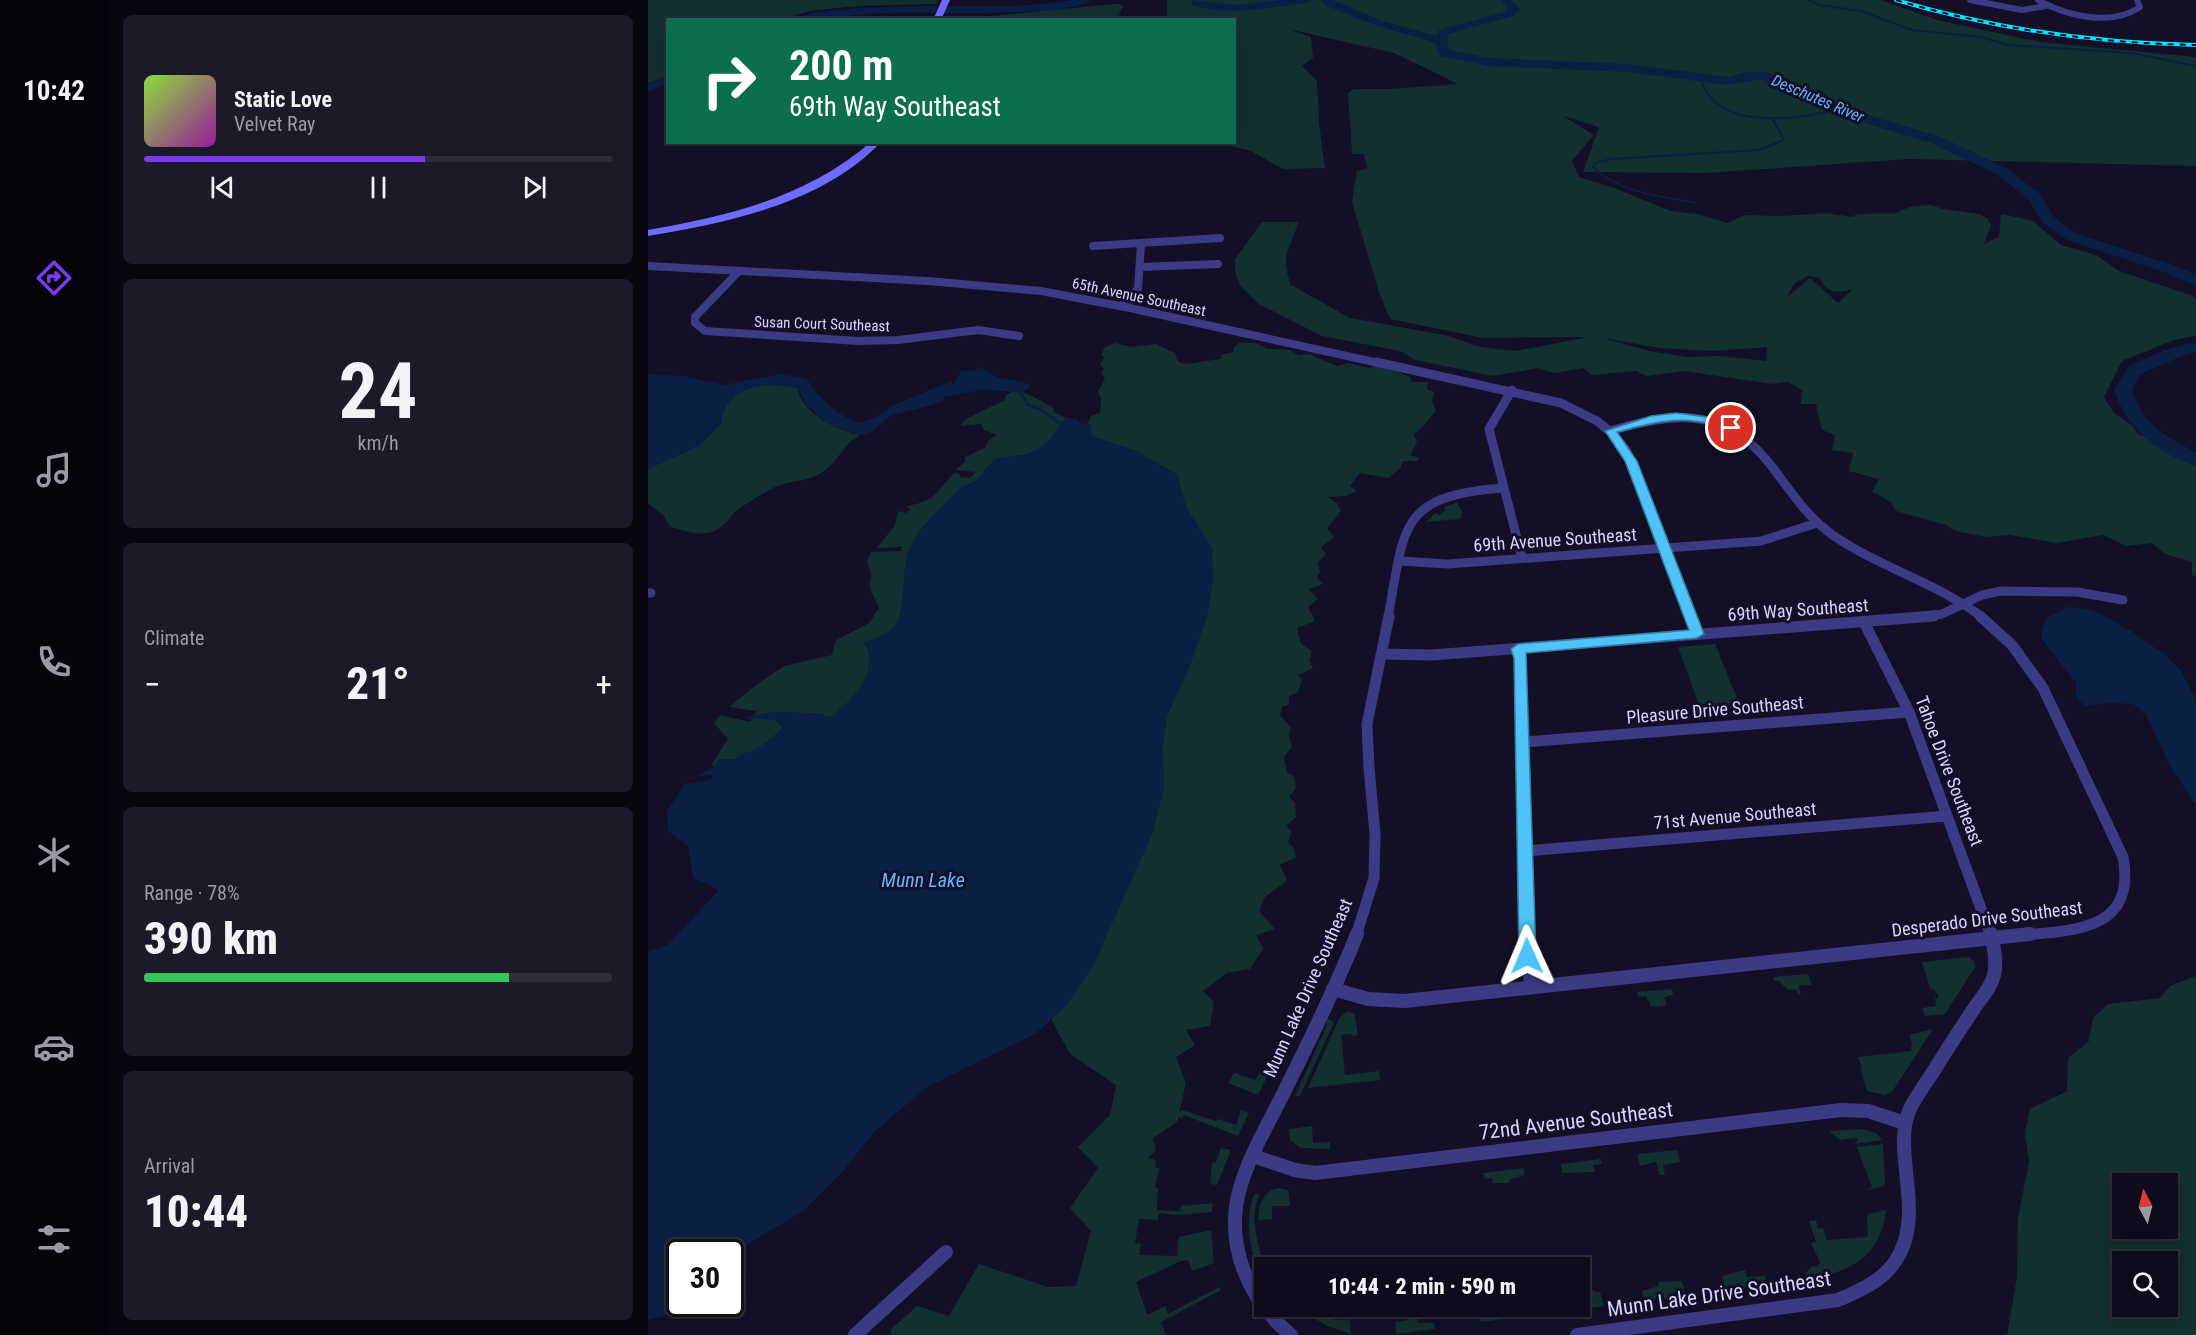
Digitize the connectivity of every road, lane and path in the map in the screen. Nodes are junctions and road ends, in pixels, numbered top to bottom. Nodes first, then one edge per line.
1 (1970, 0) edge
2 (2038, 0) edge
3 (2137, 0) edge
4 (946, 1) edge
5 (2046, 6) junction
6 (938, 17) edge
7 (874, 144) edge
8 (648, 233) edge
9 (1220, 238) dead end
10 (1141, 244) junction
11 (1093, 246) dead end
12 (1218, 264) dead end
13 (648, 266) edge
14 (1140, 267) junction
15 (739, 271) junction
16 (1121, 306) junction
17 (1019, 336) dead end
18 (1512, 390) junction
19 (1610, 431) junction
20 (1503, 488) junction
21 (1817, 523) junction
22 (1665, 548) junction
23 (1522, 558) junction
24 (1400, 561) junction
25 (2123, 600) dead end
26 (1963, 605) junction
27 (1864, 622) junction
28 (1697, 634) junction
29 (1518, 649) junction
30 (1382, 654) junction
31 (1909, 712) junction
32 (1523, 742) junction
33 (1947, 816) junction
34 (1526, 851) junction
35 (1992, 938) junction
36 (1531, 986) junction
37 (1333, 989) junction
38 (1905, 1123) junction
39 (1253, 1156) junction
40 (946, 1252) dead end
41 (855, 1335) edge
42 (1291, 1335) edge
43 (1577, 1335) edge

1 - 5 street
2 - 5 street
3 - 5 street
4 - 6 street
7 - 8 street
9 - 10 street
10 - 11 street
10 - 14 street
12 - 14 street
13 - 15 street, 65th Avenue Southeast
14 - 16 street
15 - 16 street, 65th Avenue Southeast
15 - 17 street, Susan Court Southeast
16 - 18 street, 65th Avenue Southeast
18 - 19 street, 65th Avenue Southeast
18 - 20 street
19 - 21 street, Desperado Drive Southeast
19 - 22 street, 65th Avenue Southeast
20 - 23 street
20 - 24 street, Munn Lake Drive Southeast
21 - 22 street, 69th Avenue Southeast
21 - 26 street, Desperado Drive Southeast
22 - 23 street, 69th Avenue Southeast
22 - 28 street, 65th Avenue Southeast
23 - 24 street, 69th Avenue Southeast
24 - 30 street, Munn Lake Drive Southeast
25 - 26 street, 69th Way Southeast
26 - 27 street, 69th Way Southeast
26 - 35 street, Desperado Drive Southeast
27 - 28 street, 69th Way Southeast
27 - 31 street, Tahoe Drive Southeast
28 - 29 street, 69th Way Southeast
29 - 30 street, 69th Way Southeast
29 - 32 street
30 - 37 street, Munn Lake Drive Southeast
31 - 32 street, Pleasure Drive Southeast
31 - 33 street, Tahoe Drive Southeast
32 - 34 street
33 - 34 street, 71st Avenue Southeast
33 - 35 street, Tahoe Drive Southeast
34 - 36 street
35 - 36 street, Desperado Drive Southeast
35 - 38 street, Munn Lake Drive Southeast
36 - 37 street, Desperado Drive Southeast
37 - 39 street, Munn Lake Drive Southeast
38 - 39 street, 72nd Avenue Southeast
38 - 43 street, Munn Lake Drive Southeast
39 - 42 street, Munn Lake Drive Southeast
40 - 41 street

